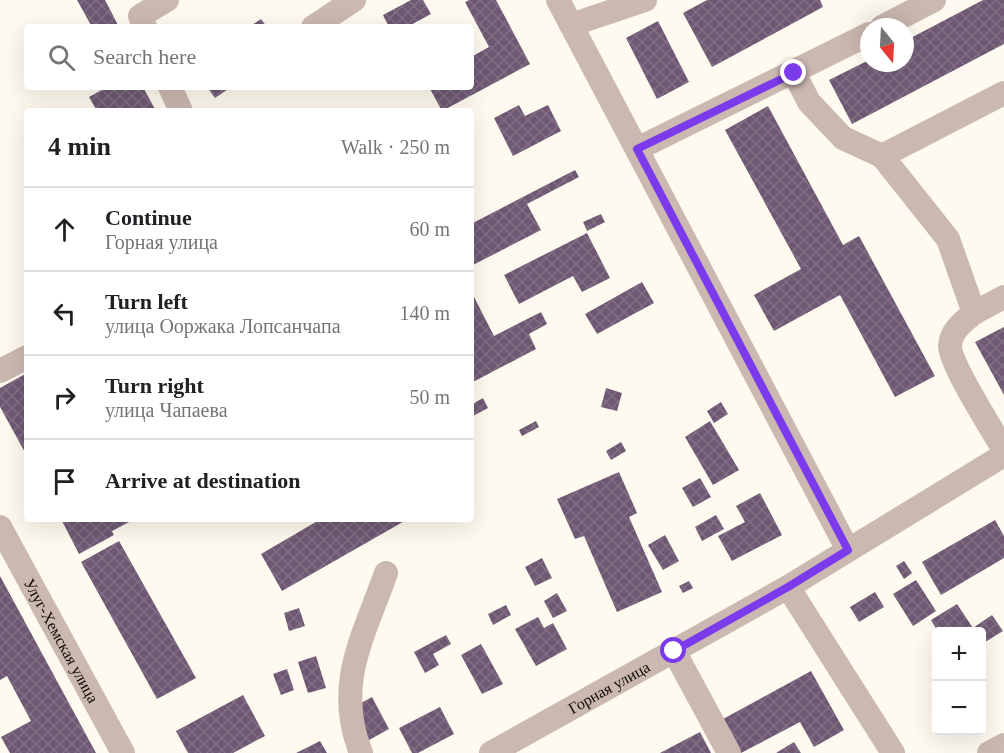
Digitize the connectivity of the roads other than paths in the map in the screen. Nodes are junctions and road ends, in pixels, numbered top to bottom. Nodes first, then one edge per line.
1 (167, 0) edge
2 (354, 0) edge
3 (558, 0) edge
4 (645, 0) edge
5 (934, 0) edge
6 (899, 18) edge
7 (144, 24) edge
8 (318, 24) edge
9 (572, 25) junction
10 (860, 39) edge
11 (794, 73) junction
12 (171, 90) edge
13 (1004, 93) edge
14 (180, 108) edge
15 (637, 149) junction
16 (882, 156) junction
17 (1004, 297) edge
18 (974, 313) junction
19 (24, 359) edge
20 (0, 371) edge
21 (1004, 450) edge
22 (1004, 455) edge
23 (0, 527) edge
24 (848, 550) junction
25 (386, 573) dead end
26 (788, 587) junction
27 (674, 651) junction
28 (1004, 746) edge
29 (123, 753) edge
30 (362, 753) edge
31 (491, 753) edge
32 (729, 753) edge
33 (893, 753) edge
34 (989, 753) edge

1 - 7 street
2 - 8 street
3 - 9 street
4 - 9 street
5 - 6 street
9 - 15 street
10 - 11 street
11 - 15 street
11 - 16 street
12 - 14 street
13 - 16 street
15 - 24 street
16 - 18 street
17 - 18 street
18 - 21 street
19 - 20 street
22 - 24 street, Горная улица
23 - 29 street, Улуг-Хемская улица
24 - 26 street, Горная улица
25 - 30 street
26 - 27 street, Горная улица
26 - 33 street
27 - 31 street, Горная улица
27 - 32 street
28 - 34 street

